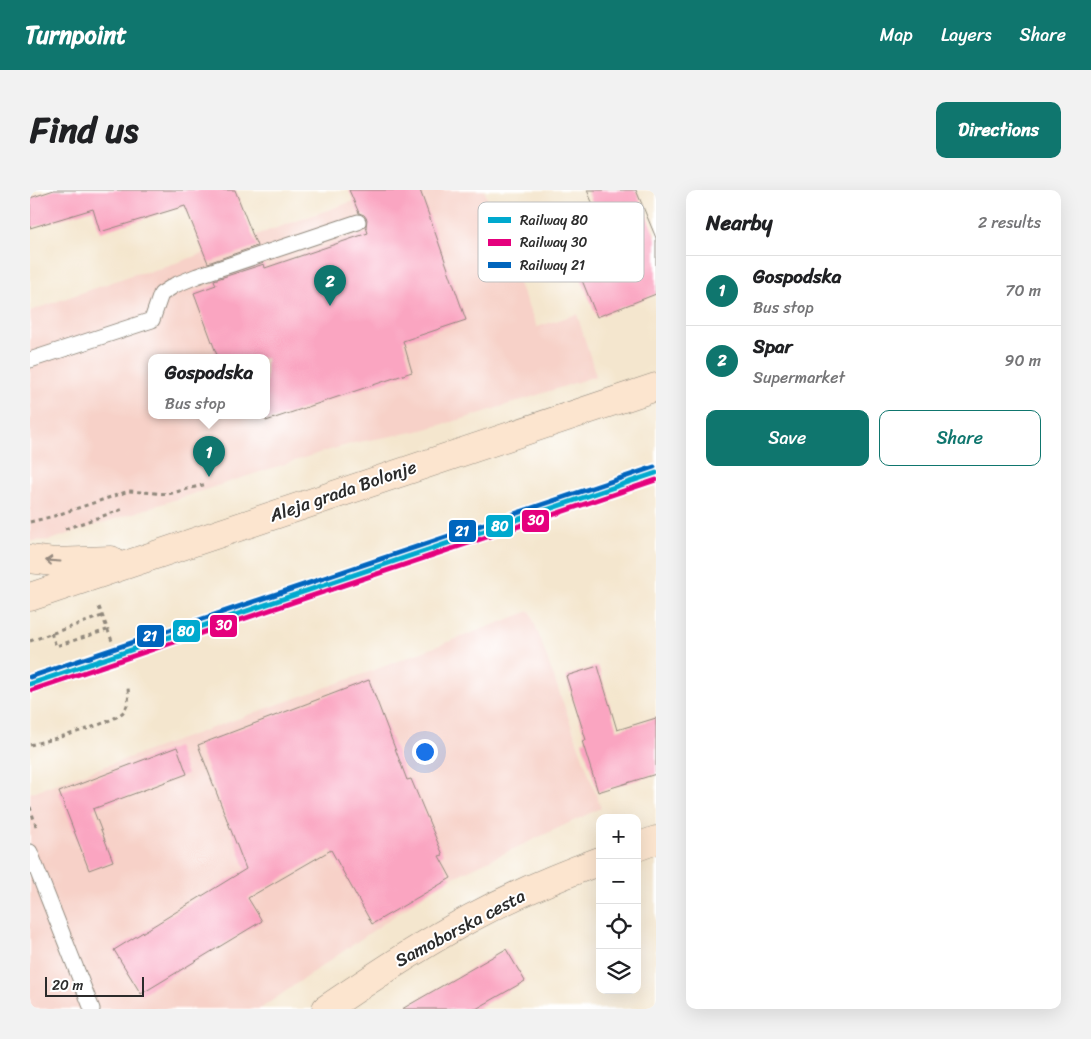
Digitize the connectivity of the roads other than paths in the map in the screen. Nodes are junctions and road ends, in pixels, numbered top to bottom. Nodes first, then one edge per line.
1 (358, 222) dead end
2 (30, 360) edge
3 (656, 387) edge
4 (154, 555) junction
5 (30, 559) edge
6 (30, 597) edge
7 (656, 840) edge
8 (641, 846) edge
9 (30, 852) edge
10 (596, 863) edge
11 (92, 1009) edge
12 (326, 1009) edge

1 - 2 lane
3 - 4 main road, Aleja grada Bolonje
4 -> 5 main road
4 - 6 main road, Aleja grada Bolonje
7 - 8 main road
9 - 11 lane
10 - 12 main road, Samoborska cesta

